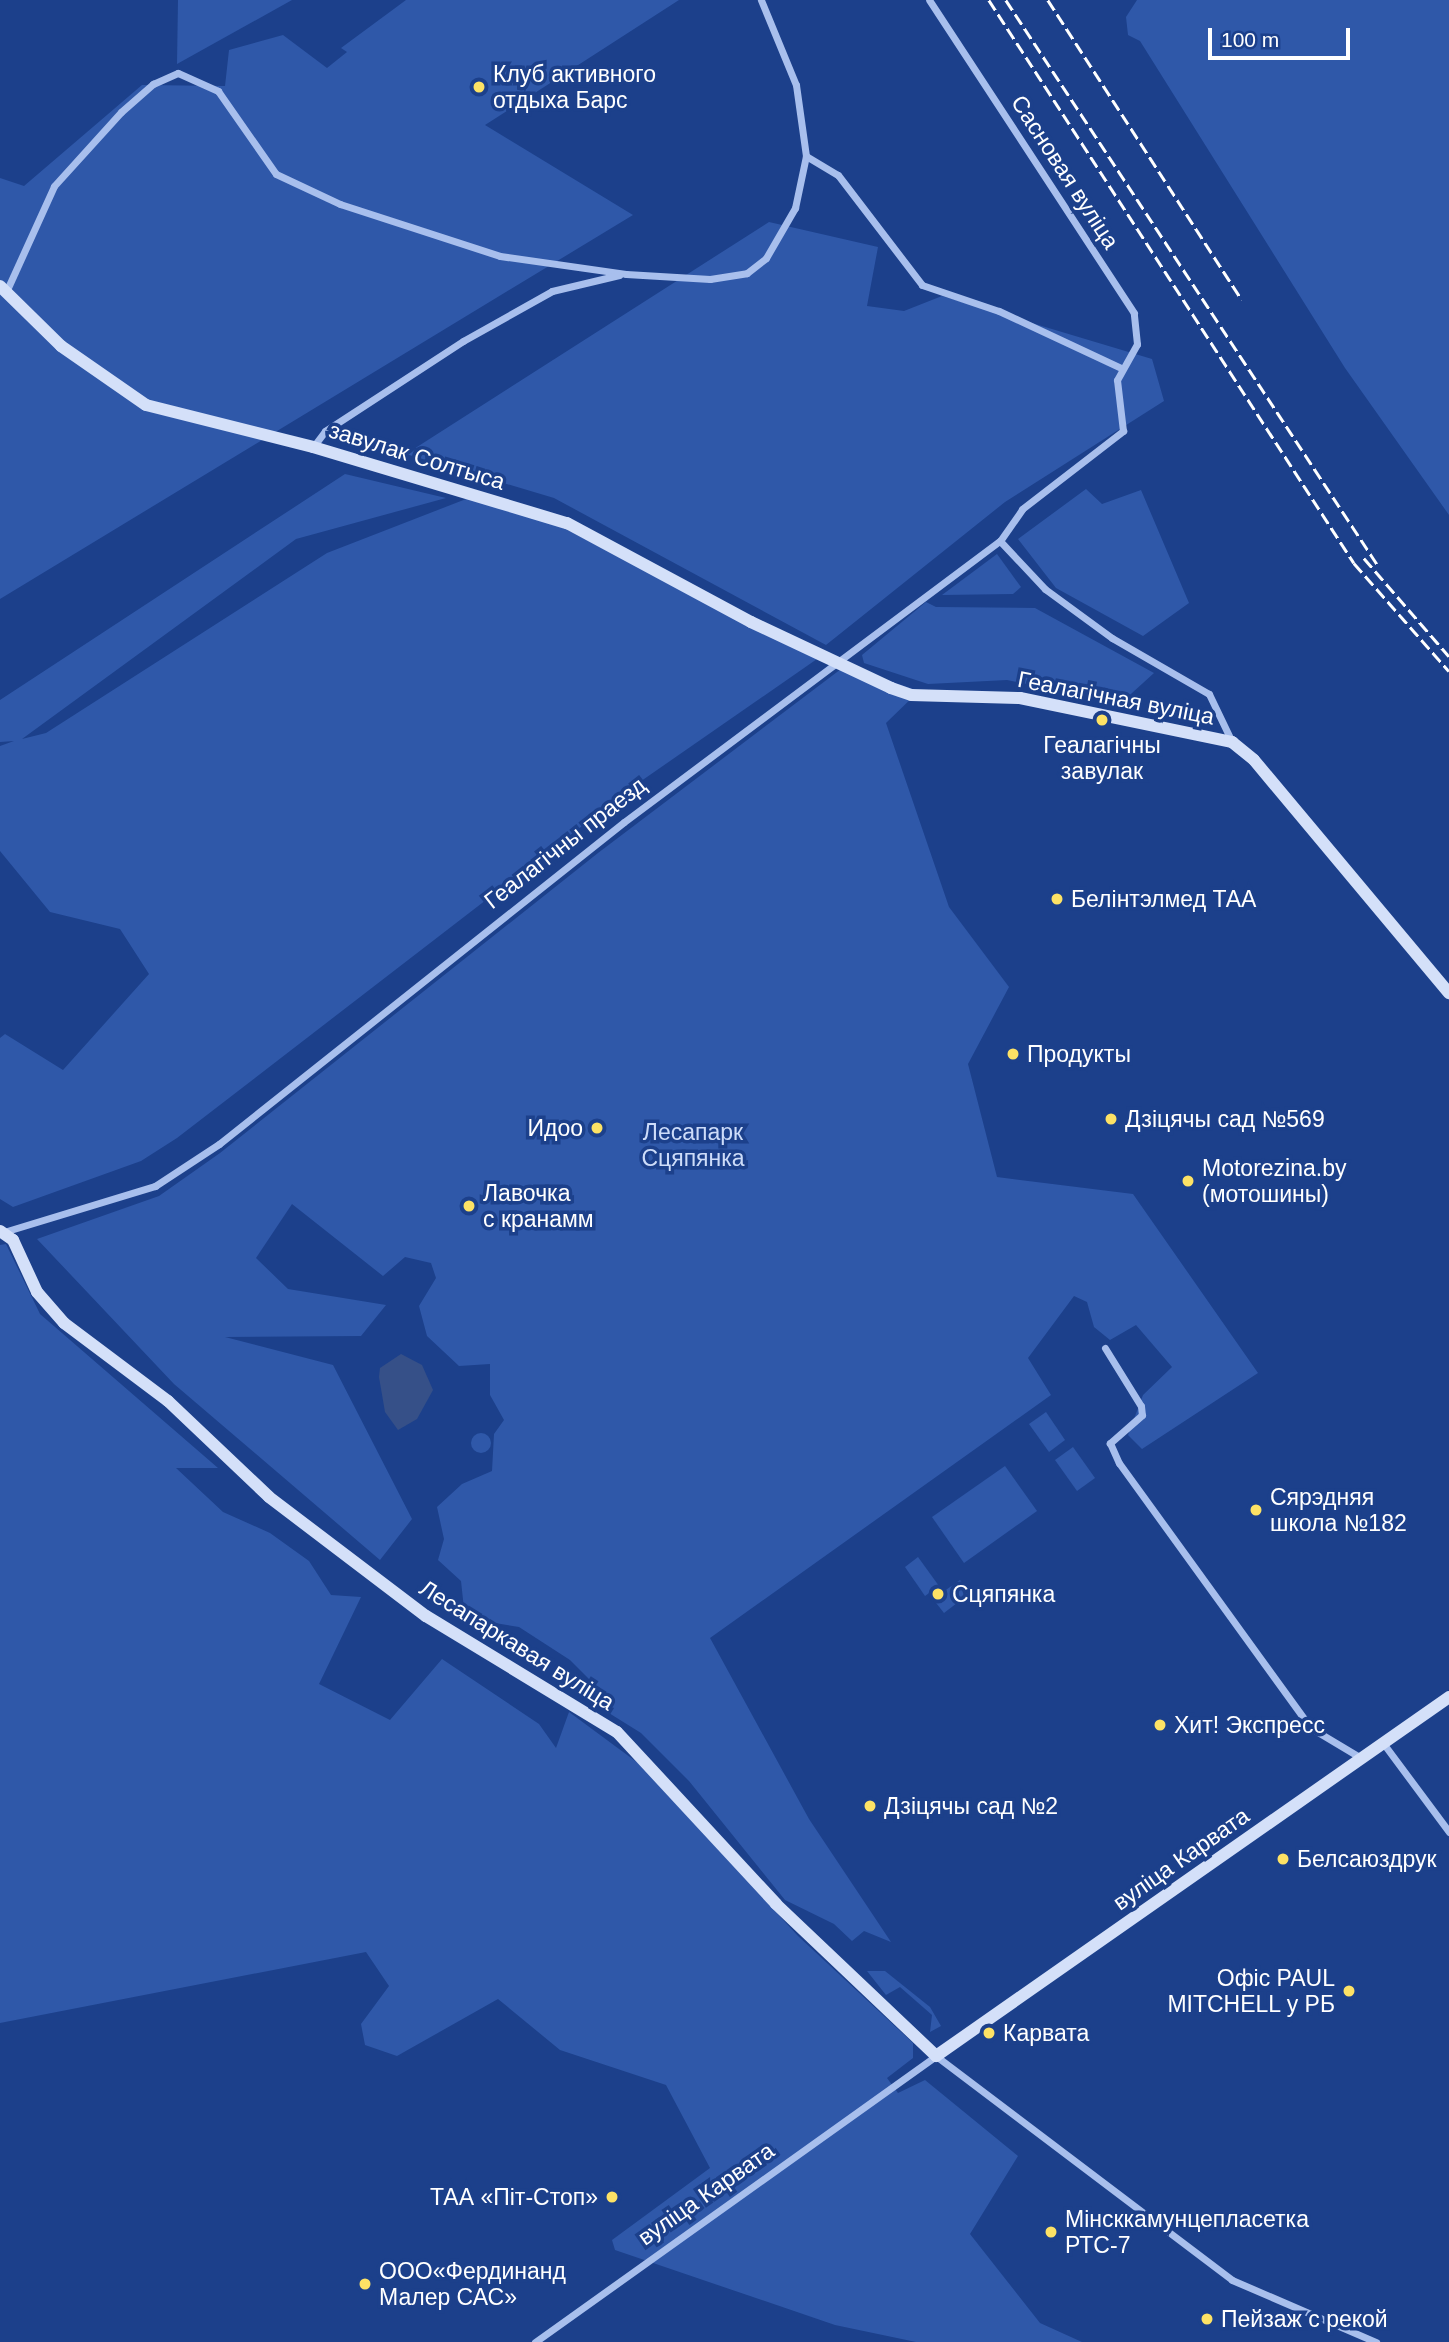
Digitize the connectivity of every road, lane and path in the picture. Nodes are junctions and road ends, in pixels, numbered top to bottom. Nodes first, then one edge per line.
1 (761, 0) edge
2 (929, 0) edge
3 (806, 156) junction
4 (626, 274) junction
5 (3, 289) edge
6 (1121, 368) junction
7 (1124, 431) joint
8 (313, 447) junction
9 (1000, 541) junction
10 (833, 663) junction
11 (1232, 742) junction
12 (1449, 993) edge
13 (3, 1231) edge
14 (1105, 1348) dead end
15 (1449, 1697) edge
16 (1384, 1743) junction
17 (1362, 1758) junction
18 (1449, 1832) edge
19 (936, 2056) junction
20 (535, 2342) edge
21 (1376, 2342) edge

1 - 3 street
2 - 6 street, Сасновая вуліца
3 - 4 street
3 - 6 street
4 - 5 street
4 - 8 street
5 - 8 street, завулак Солтыса
6 - 7 street, Сасновая вуліца
7 - 9 street, Геалагічны праезд
8 - 10 street, завулак Солтыса
9 - 10 street, Геалагічны праезд
9 - 11 street
10 - 11 street, Геалагічная вуліца
10 - 13 street, Геалагічны праезд
11 - 12 street, Геалагічная вуліца
13 - 19 street, Лесапаркавая вуліца
14 - 17 street
15 - 16 street, вуліца Карвата
16 - 17 street, вуліца Карвата
16 - 18 street
17 - 19 street, вуліца Карвата
19 - 20 street, вуліца Карвата
19 - 21 street

